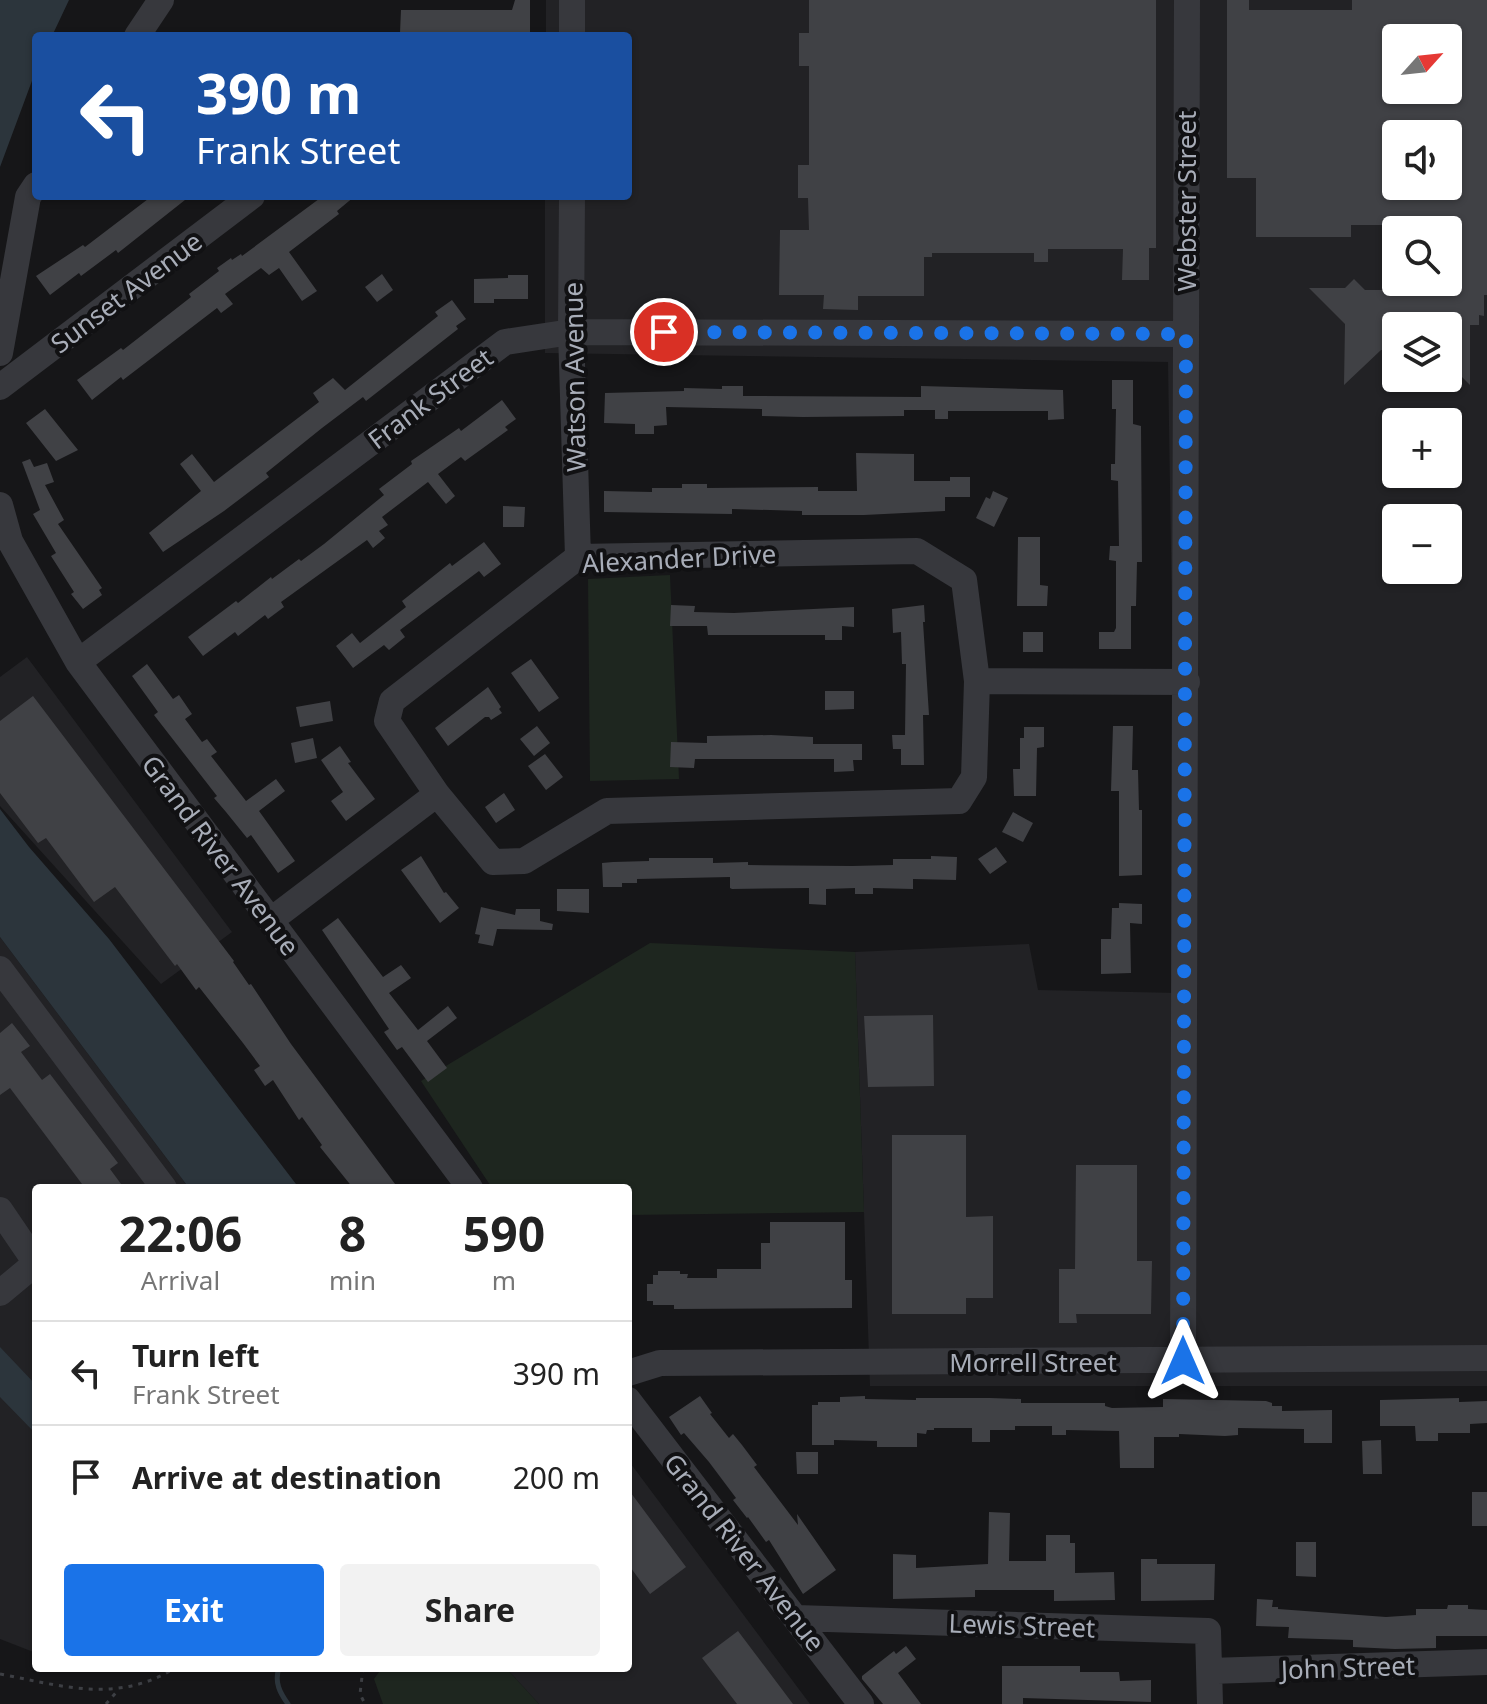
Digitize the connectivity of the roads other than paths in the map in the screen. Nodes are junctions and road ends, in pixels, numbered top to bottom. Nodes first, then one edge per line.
1 (161, 0) edge
2 (572, 0) edge
3 (1187, 0) edge
4 (140, 32) edge
5 (572, 32) edge
6 (32, 191) edge
7 (247, 200) edge
8 (572, 200) edge
9 (571, 332) junction
10 (1186, 334) junction
11 (0, 353) edge
12 (0, 387) edge
13 (0, 505) edge
14 (578, 557) junction
15 (78, 662) junction
16 (977, 681) junction
17 (1187, 682) junction
18 (437, 794) junction
19 (271, 920) junction
20 (0, 969) edge
21 (161, 1184) edge
22 (467, 1184) edge
23 (0, 1210) edge
24 (32, 1257) edge
25 (32, 1266) edge
26 (0, 1293) edge
27 (1487, 1358) edge
28 (1183, 1361) junction
29 (632, 1372) edge
30 (632, 1405) edge
31 (796, 1618) junction
32 (1487, 1662) edge
33 (1210, 1671) junction
34 (861, 1704) edge
35 (1210, 1704) edge

1 - 4 street
2 - 5 street
3 - 10 street, Webster Street
6 - 11 street
7 - 12 street, Sunset Avenue
8 - 9 street, Watson Avenue
9 - 10 street, Frank Street
9 - 14 street, Watson Avenue
9 - 15 street, Frank Street
10 - 17 street, Webster Street
13 - 15 street, Grand River Avenue
14 - 16 street, Alexander Drive
14 - 18 street, Alexander Drive
15 - 19 street, Grand River Avenue
16 - 17 street
16 - 18 street, Alexander Drive
17 - 28 street, Webster Street
18 - 19 street
19 - 22 street, Grand River Avenue
20 - 21 street
23 - 24 street
25 - 26 street
27 - 28 street, Morrell Street
28 - 29 street, Morrell Street
30 - 31 street, Grand River Avenue
31 - 33 street, Lewis Street
31 - 34 street, Grand River Avenue
32 - 33 street, John Street
33 - 35 street

